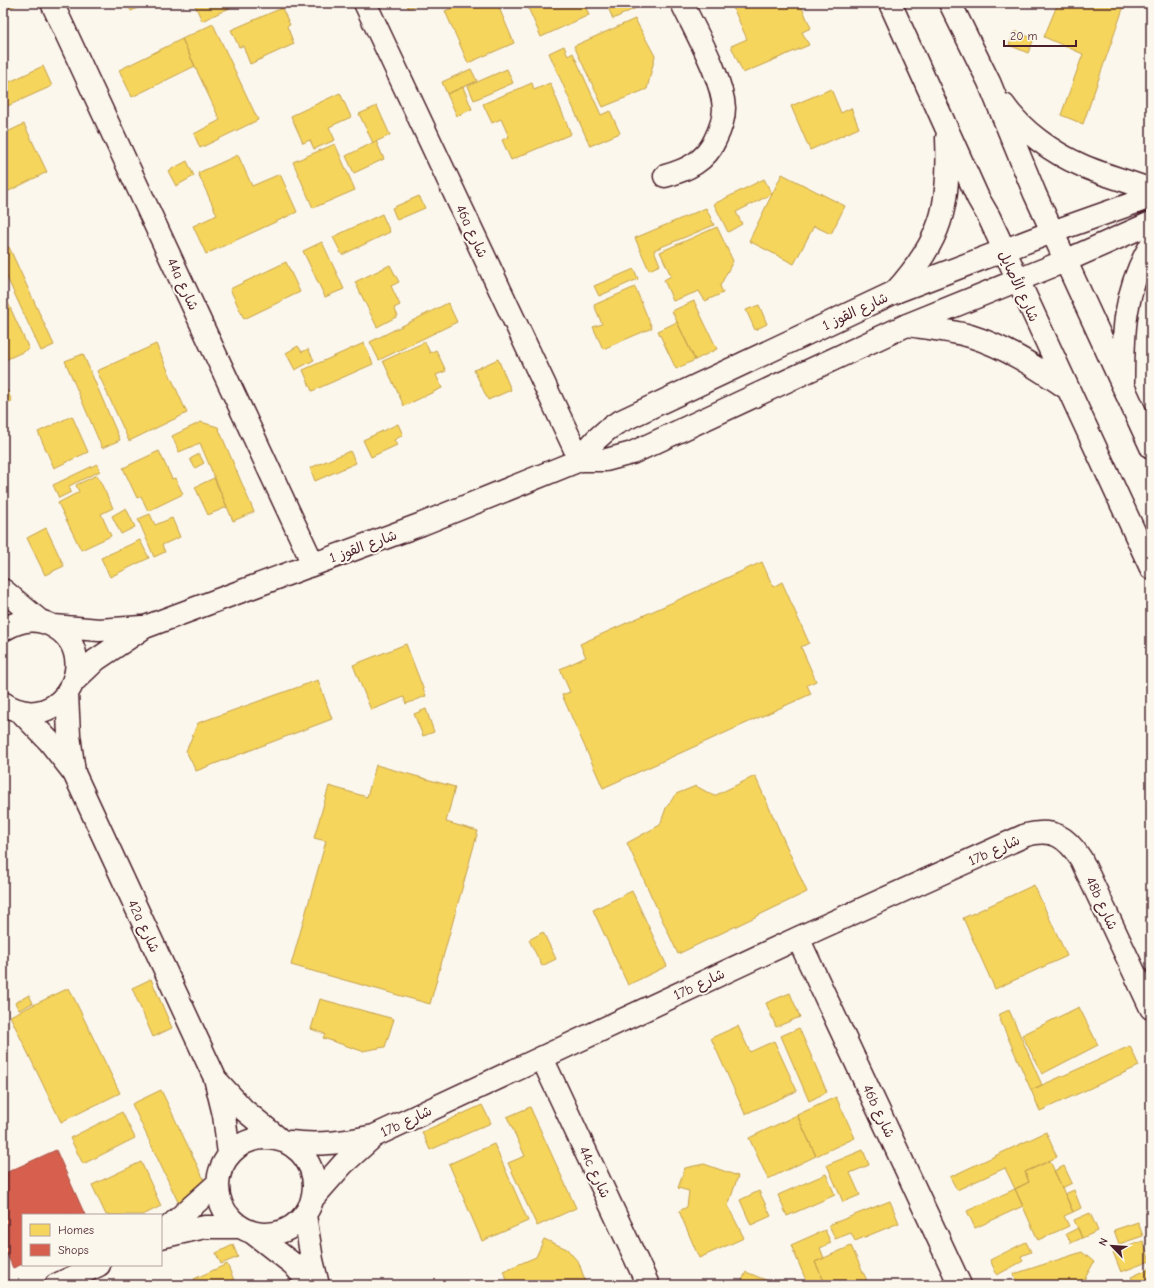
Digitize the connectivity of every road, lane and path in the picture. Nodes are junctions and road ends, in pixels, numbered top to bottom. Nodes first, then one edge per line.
1 (52, 3) edge
2 (365, 3) edge
3 (682, 3) edge
4 (890, 3) edge
5 (950, 3) edge
6 (989, 82) junction
7 (947, 127) junction
8 (665, 176) dead end
9 (1151, 190) edge
10 (1151, 198) edge
11 (1151, 223) edge
12 (1052, 232) junction
13 (1151, 245) edge
14 (1003, 251) junction
15 (1065, 261) junction
16 (1017, 280) junction
17 (895, 292) junction
18 (907, 325) junction
19 (1123, 387) junction
20 (1067, 388) junction
21 (1151, 447) edge
22 (580, 460) junction
23 (313, 564) junction
24 (1151, 568) edge
25 (3, 590) edge
26 (47, 623) junction
27 (145, 627) junction
28 (3, 630) edge
29 (71, 687) junction
30 (8, 705) edge
31 (74, 773) junction
32 (1026, 836) joint
33 (798, 938) junction
34 (1151, 1008) edge
35 (542, 1058) junction
36 (215, 1078) junction
37 (374, 1136) junction
38 (284, 1140) junction
39 (229, 1154) junction
40 (217, 1184) junction
41 (309, 1206) junction
42 (246, 1230) junction
43 (162, 1235) edge
44 (162, 1236) edge
45 (97, 1266) edge
46 (56, 1285) edge
47 (312, 1285) edge
48 (318, 1285) edge
49 (648, 1285) edge
50 (960, 1285) edge

1 - 23 street, 44a شارع
2 - 22 street, 46a شارع
3 - 8 street
4 - 7 street, شارع الأصايل
5 - 6 street
6 - 9 street
6 - 12 street
7 - 14 street, شارع الأصايل
7 - 17 street
10 - 12 street, شارع القوز 1
11 - 15 street, شارع القوز 1
12 - 14 street, شارع القوز 1
12 - 15 street
13 - 19 street
14 - 16 street, شارع الأصايل
14 - 17 street, شارع القوز 1
15 - 16 street, شارع القوز 1
15 - 19 street
16 - 18 street, شارع القوز 1
16 - 20 street, شارع الأصايل
17 - 22 street, شارع القوز 1
18 - 20 street
18 - 22 street, شارع القوز 1
19 - 21 street
20 - 24 street, شارع الأصايل
22 - 23 street, شارع القوز 1
23 - 27 street, شارع القوز 1
25 - 26 street
26 - 27 street, شارع القوز 1
26 - 28 street, شارع القوز 1
26 - 29 street, 42a شارع
27 - 29 street, شارع القوز 1
29 - 30 street, شارع القوز 1
29 - 31 street, 42a شارع
30 - 31 street, 42a شارع
31 - 36 street, 42a شارع
32 - 33 street, 17b شارع
32 - 34 street, 48b شارع
33 - 35 street, 17b شارع
33 - 50 street, 46b شارع
35 - 37 street, 17b شارع
35 - 49 street, 44c شارع
36 - 38 street, 42a شارع
36 - 39 street, 42a شارع
37 - 38 street, 17b شارع
37 - 41 street, 17b شارع
38 - 39 street
38 - 41 street
39 - 40 street
40 - 42 street
40 - 43 street
41 - 42 street
41 - 48 street
42 - 44 street
42 - 47 street
45 - 46 street

